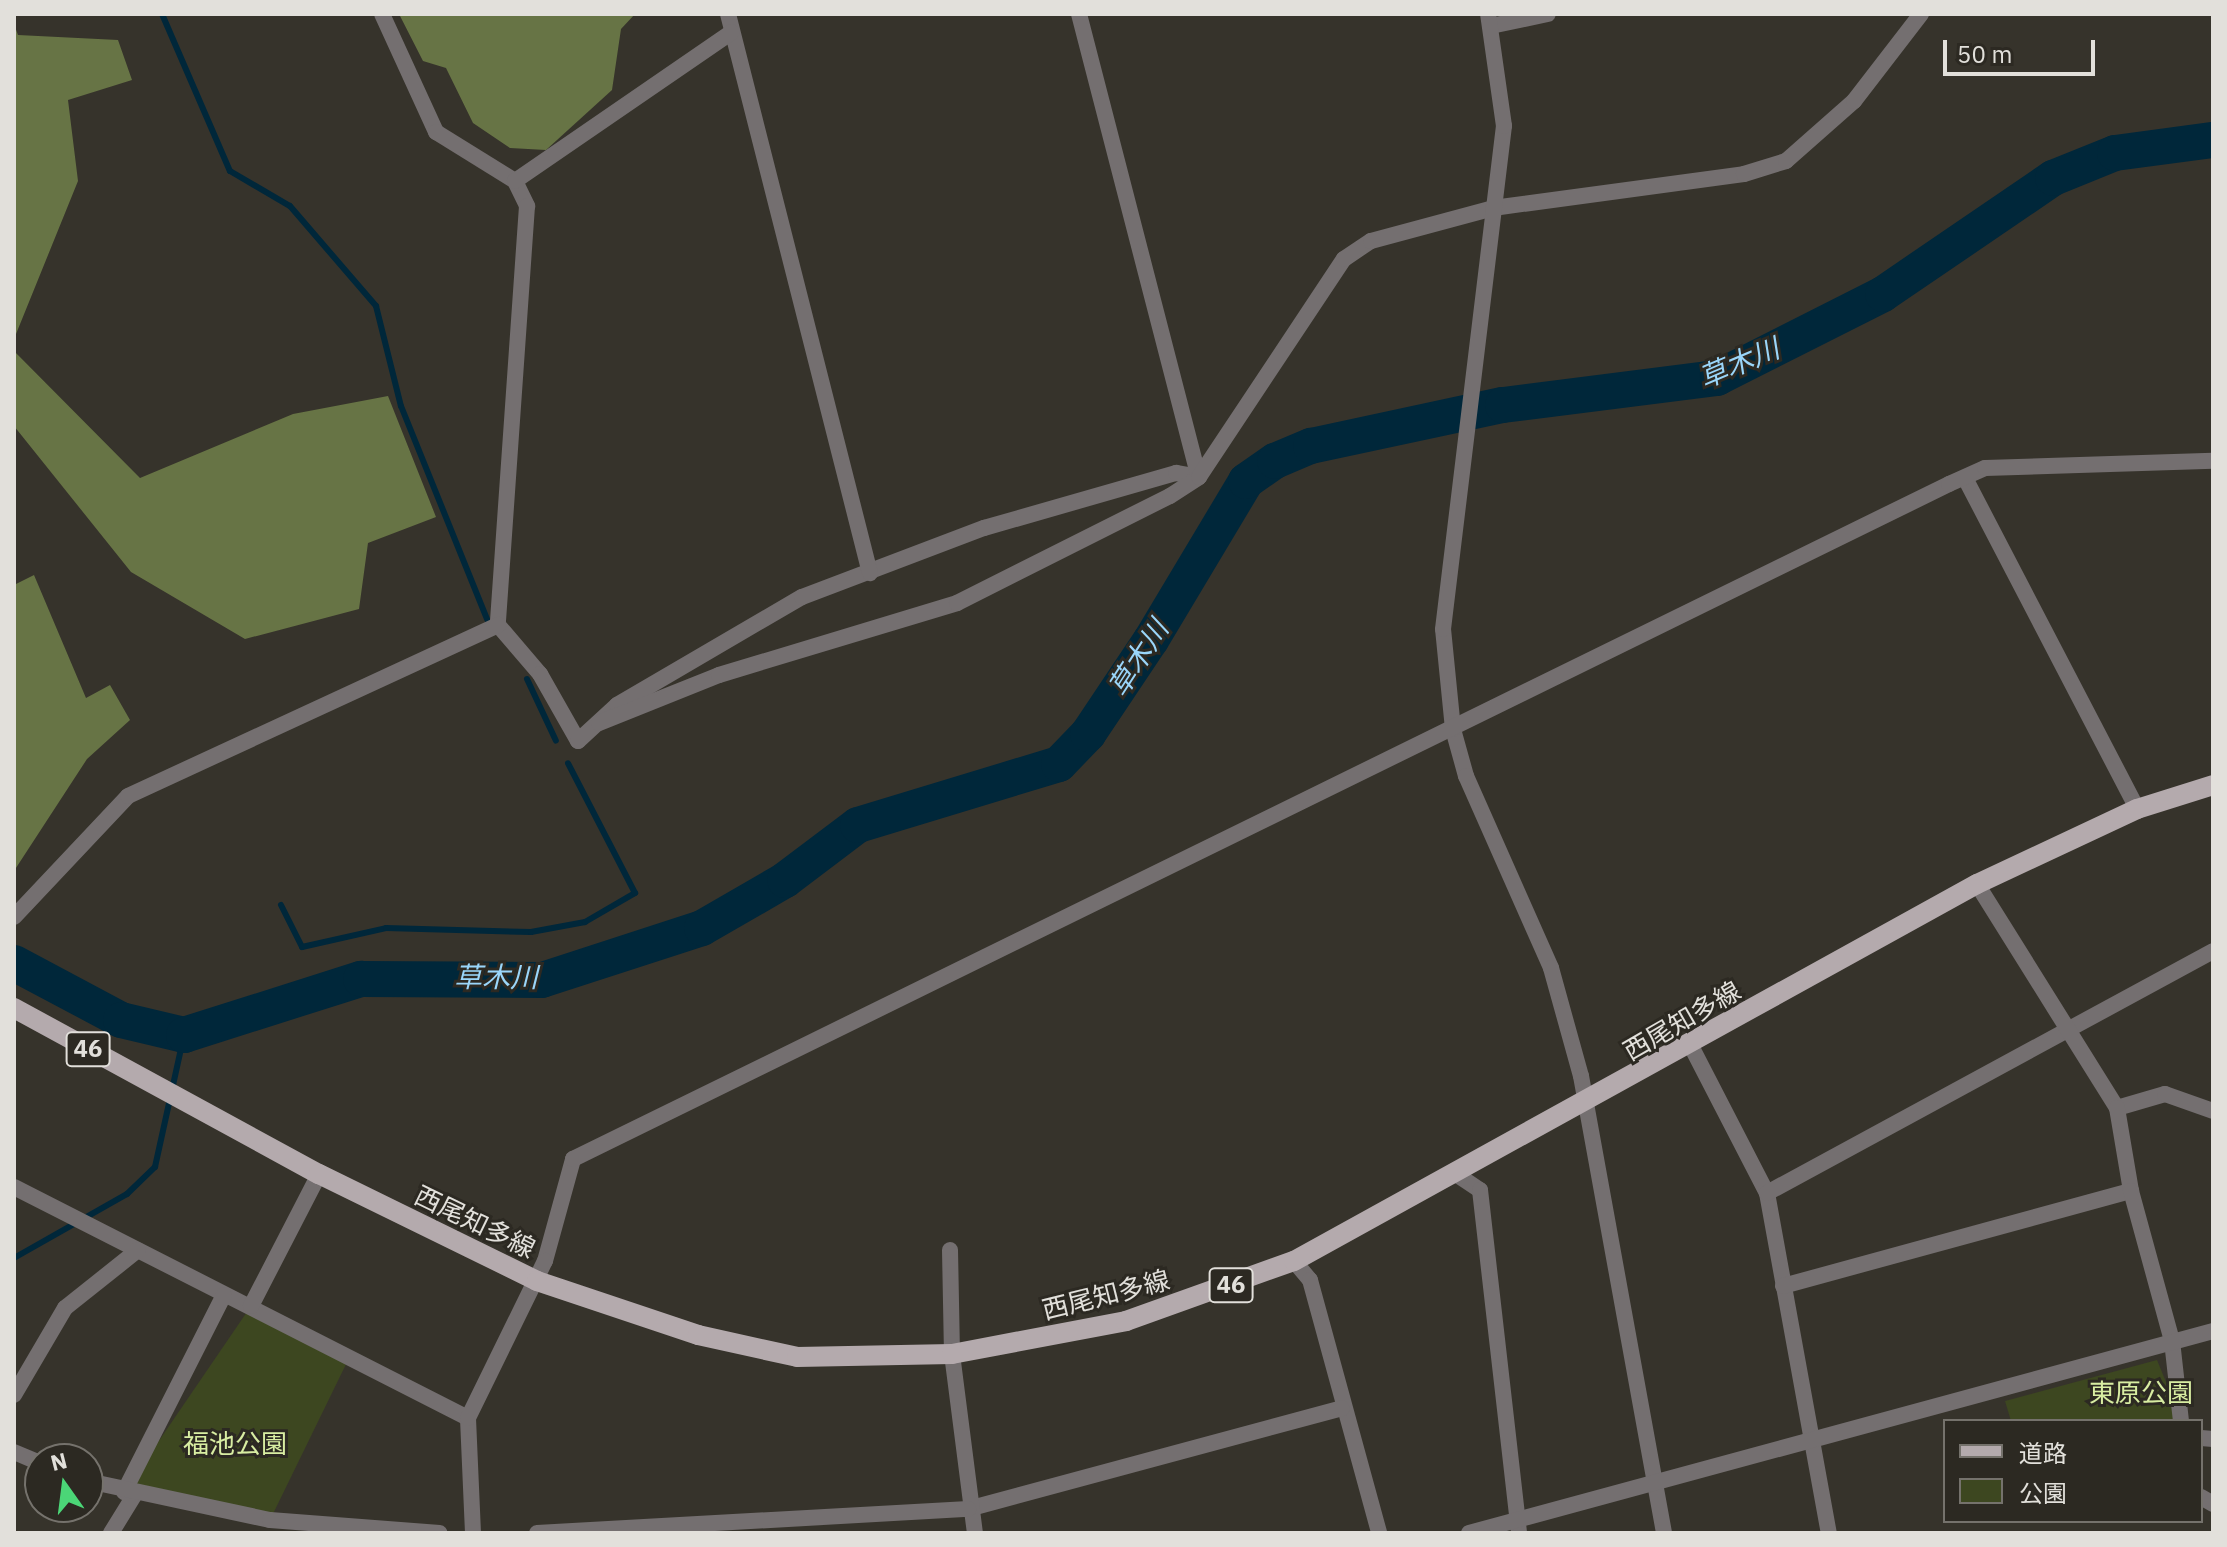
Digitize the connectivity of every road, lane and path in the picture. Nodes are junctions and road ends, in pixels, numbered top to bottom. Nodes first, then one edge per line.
1 (382, 14) edge
2 (728, 14) edge
3 (1079, 14) edge
4 (1548, 14) edge
5 (1921, 14) edge
6 (1490, 20) edge
7 (732, 32) junction
8 (515, 181) junction
9 (1493, 208) junction
10 (2213, 461) edge
11 (1199, 477) junction
12 (1965, 478) junction
13 (870, 573) junction
14 (498, 625) junction
15 (599, 723) junction
16 (1453, 729) junction
17 (2213, 785) edge
18 (2137, 809) junction
19 (1977, 884) junction
20 (14, 917) edge
21 (2213, 951) edge
22 (14, 1008) edge
23 (2071, 1026) junction
24 (1691, 1046) junction
25 (1582, 1105) junction
26 (2117, 1108) junction
27 (2213, 1111) edge
28 (319, 1174) junction
29 (1456, 1174) junction
30 (14, 1187) edge
31 (2131, 1191) junction
32 (1767, 1193) junction
33 (138, 1250) junction
34 (950, 1250) dead end
35 (1294, 1261) junction
36 (537, 1281) junction
37 (1783, 1286) junction
38 (224, 1295) junction
39 (251, 1306) junction
40 (2213, 1331) edge
41 (2172, 1341) junction
42 (952, 1354) junction
43 (14, 1395) edge
44 (1342, 1408) junction
45 (468, 1418) junction
46 (2181, 1419) edge
47 (1810, 1438) junction
48 (1655, 1482) junction
49 (104, 1486) edge
50 (130, 1493) junction
51 (968, 1509) junction
52 (815, 1525) edge
53 (270, 1526) edge
54 (1518, 1527) edge
55 (111, 1533) edge
56 (440, 1533) edge
57 (473, 1533) edge
58 (537, 1533) edge
59 (975, 1533) edge
60 (1379, 1533) edge
61 (1469, 1533) edge
62 (1664, 1533) edge
63 (1829, 1533) edge

1 - 8 street
2 - 7 street
3 - 11 street
4 - 6 street
5 - 9 street
6 - 9 street
7 - 8 street
7 - 13 street
8 - 14 street
9 - 11 street
9 - 16 street
10 - 12 street
11 - 13 street
11 - 15 street
12 - 16 street
12 - 18 street
13 - 15 street
14 - 15 street
14 - 20 street
16 - 25 street
16 - 36 street
17 - 18 main road, 西尾知多線 / 46
18 - 19 main road, 西尾知多線 / 46
19 - 23 street
19 - 24 main road, 西尾知多線 / 46
21 - 23 street
22 - 28 main road, 西尾知多線 / 46
23 - 26 street
23 - 32 street
24 - 25 main road, 西尾知多線 / 46
24 - 32 street
25 - 29 main road, 西尾知多線 / 46
25 - 48 street
26 - 27 street
26 - 31 street
28 - 36 main road, 西尾知多線 / 46
28 - 39 street
29 - 35 main road, 西尾知多線 / 46
29 - 54 street
30 - 33 street
31 - 37 street
31 - 41 street
32 - 37 street
33 - 38 street
33 - 43 street
34 - 42 street
35 - 42 main road, 西尾知多線 / 46
35 - 44 street
36 - 42 main road, 西尾知多線 / 46
36 - 45 street
37 - 47 street
38 - 39 street
38 - 50 street
39 - 45 street
40 - 41 street
41 - 46 street
41 - 47 street
42 - 51 street
44 - 51 street
44 - 60 street
45 - 57 street
47 - 48 street
47 - 63 street
48 - 54 street
48 - 62 street
49 - 50 street
50 - 53 street
50 - 55 street
51 - 52 street
51 - 59 street
52 - 58 street
53 - 56 street
54 - 61 street

